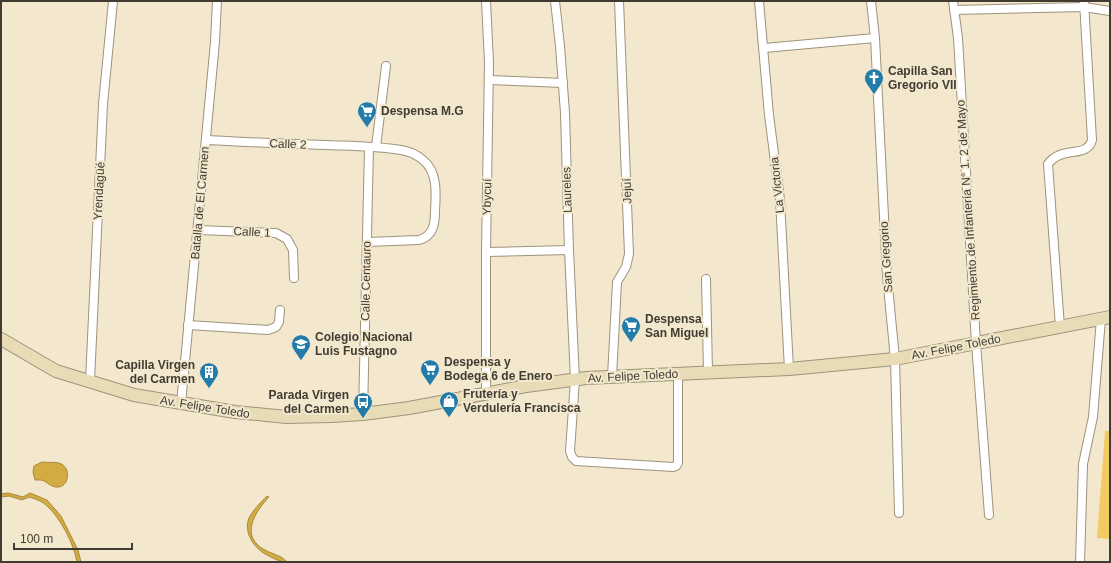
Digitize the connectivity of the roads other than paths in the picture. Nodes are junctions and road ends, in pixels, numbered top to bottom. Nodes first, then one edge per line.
1 (112, 1) edge
2 (217, 1) edge
3 (486, 1) edge
4 (555, 1) edge
5 (619, 1) edge
6 (759, 1) edge
7 (871, 1) edge
8 (953, 1) edge
9 (1084, 4) edge
10 (954, 10) junction
11 (1110, 11) edge
12 (875, 38) junction
13 (764, 48) junction
14 (386, 66) dead end
15 (489, 80) junction
16 (562, 83) junction
17 (206, 140) junction
18 (372, 147) junction
19 (198, 230) junction
20 (367, 242) junction
21 (569, 250) junction
22 (486, 252) junction
23 (294, 278) dead end
24 (706, 279) dead end
25 (280, 310) dead end
26 (1105, 318) edge
27 (188, 325) junction
28 (1060, 327) junction
29 (1, 339) edge
30 (976, 343) junction
31 (895, 359) junction
32 (789, 369) junction
33 (708, 372) junction
34 (678, 374) junction
35 (612, 377) junction
36 (575, 380) junction
37 (90, 381) junction
38 (486, 393) junction
39 (181, 404) junction
40 (363, 414) junction
41 (899, 513) dead end
42 (989, 515) dead end
43 (1080, 562) edge

1 - 37 street, Yrendagüé
2 - 17 street, Batalla de El Carmen
3 - 15 street, Ybycuí
4 - 16 street, Laureles
5 - 35 street, Jejuí
6 - 13 street, La Victoria
7 - 12 street, San Gregorio
8 - 10 street, Regimiento de Infantería N° 1. 2 de Mayo
9 - 10 street
9 - 11 street
9 - 28 street
10 - 30 street, Regimiento de Infantería N° 1. 2 de Mayo
12 - 13 street
12 - 31 street, San Gregorio
13 - 32 street, La Victoria
14 - 18 street, Calle Centauro
15 - 16 street
15 - 22 street, Ybycuí
16 - 21 street, Laureles
17 - 18 street, Calle 2
17 - 19 street, Batalla de El Carmen
18 - 20 street, Calle Centauro
18 - 20 street, Calle 2
19 - 23 street, Calle 1
19 - 27 street, Batalla de El Carmen
20 - 40 street, Calle Centauro
21 - 22 street
21 - 36 street, Laureles
22 - 38 street, Ybycuí
24 - 33 street
25 - 27 street
26 - 28 main road, Av. Felipe Toledo
26 - 43 street
27 - 39 street, Batalla de El Carmen
28 - 30 main road, Av. Felipe Toledo
29 - 37 main road, Av. Felipe Toledo
30 - 31 main road, Av. Felipe Toledo
30 - 42 street, Regimiento de Infantería N° 1. 2 de Mayo
31 - 32 main road, Av. Felipe Toledo
31 - 41 street, San Gregorio
32 - 33 main road, Av. Felipe Toledo
33 - 34 main road, Av. Felipe Toledo
34 - 35 main road, Av. Felipe Toledo
34 - 36 street, Laureles
35 - 36 main road, Av. Felipe Toledo
36 - 38 main road, Av. Felipe Toledo
37 - 39 main road, Av. Felipe Toledo
38 - 40 main road, Av. Felipe Toledo
39 - 40 main road, Av. Felipe Toledo

